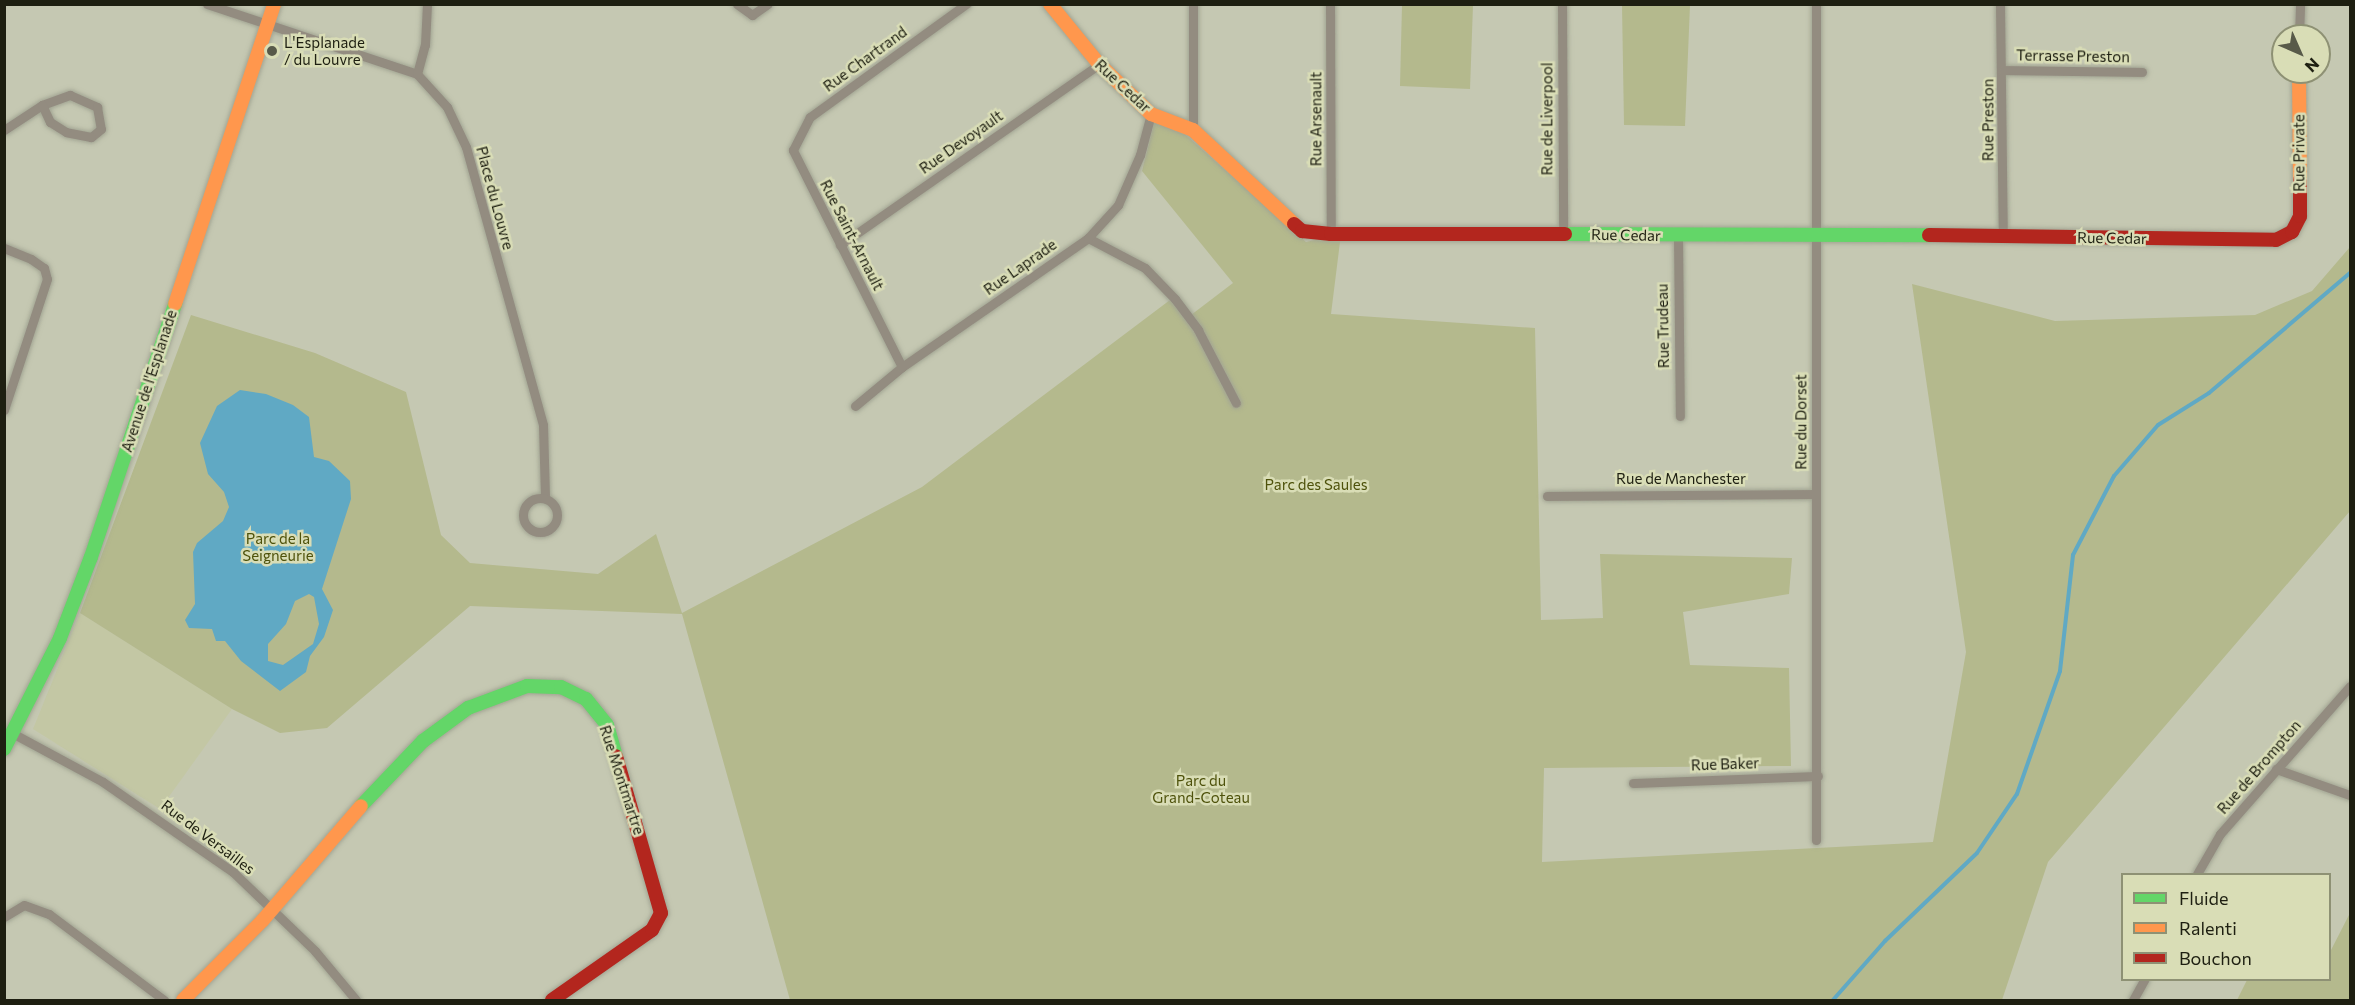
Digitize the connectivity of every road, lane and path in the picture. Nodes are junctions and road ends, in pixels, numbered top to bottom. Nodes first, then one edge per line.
1 (207, 4) edge
2 (274, 4) edge
3 (427, 4) edge
4 (737, 4) edge
5 (768, 4) edge
6 (966, 4) edge
7 (1050, 4) edge
8 (1193, 4) edge
9 (1330, 4) edge
10 (1562, 4) edge
11 (1816, 4) edge
12 (2000, 4) edge
13 (2300, 4) edge
14 (2299, 24) edge
15 (266, 25) junction
16 (1099, 64) junction
17 (2003, 70) junction
18 (2142, 72) dead end
19 (417, 74) junction
20 (2299, 84) edge
21 (42, 105) junction
22 (1151, 114) junction
23 (810, 117) joint
24 (1193, 129) junction
25 (4, 130) edge
26 (2292, 232) joint
27 (1563, 233) junction
28 (1331, 234) junction
29 (1678, 236) junction
30 (1816, 236) junction
31 (2002, 236) junction
32 (1088, 238) junction
33 (840, 245) junction
34 (4, 248) edge
35 (903, 367) junction
36 (1236, 403) dead end
37 (855, 406) dead end
38 (4, 411) edge
39 (1680, 416) dead end
40 (1816, 494) junction
41 (1546, 496) dead end
42 (544, 497) dead end
43 (2350, 686) edge
44 (14, 734) junction
45 (4, 750) edge
46 (2276, 769) junction
47 (1818, 776) junction
48 (1632, 783) dead end
49 (2350, 795) edge
50 (1816, 840) dead end
51 (2198, 873) edge
52 (273, 909) junction
53 (4, 917) edge
54 (2143, 981) edge
55 (164, 1000) edge
56 (183, 1000) edge
57 (356, 1000) edge
58 (552, 1000) edge
59 (2133, 1000) edge

1 - 15 street, Place du Louvre
2 - 15 street, Avenue de l'Esplanade
3 - 19 street
4 - 5 street
6 - 23 street, Rue Chartrand
7 - 16 street, Rue Cedar
8 - 24 street
9 - 28 street, Rue Arsenault
10 - 27 street, Rue de Liverpool
11 - 30 street, Rue du Dorset
12 - 17 street, Rue Preston
13 - 14 street
15 - 19 street, Place du Louvre
15 - 44 street, Avenue de l'Esplanade
16 - 22 street, Rue Cedar
16 - 33 street, Rue Devoyault
17 - 18 street, Terrasse Preston
17 - 31 street, Rue Preston
19 - 42 street, Place du Louvre
20 - 26 street, Rue Private
21 - 21 street
21 - 25 street
22 - 24 street, Rue Cedar
22 - 32 street, Rue Laprade
23 - 33 street, Rue Saint-Arnault
24 - 28 street, Rue Cedar
26 - 31 street, Rue Cedar
27 - 28 street, Rue Cedar
27 - 29 street, Rue Cedar
29 - 30 street, Rue Cedar
29 - 39 street, Rue Trudeau
30 - 31 street, Rue Cedar
30 - 40 street, Rue du Dorset
32 - 35 street, Rue Laprade
32 - 36 street
33 - 35 street, Rue Saint-Arnault
34 - 38 street
35 - 37 street, Rue Laprade
40 - 41 street, Rue de Manchester
40 - 47 street, Rue du Dorset
43 - 46 street, Rue de Brompton
44 - 45 street, Avenue de l'Esplanade
44 - 52 street, Rue de Versailles
46 - 49 street
46 - 51 street, Rue de Brompton
47 - 48 street, Rue Baker
47 - 50 street, Rue du Dorset
52 - 56 street, Rue Montmartre
52 - 57 street, Rue de Versailles
52 - 58 street, Rue Montmartre
53 - 55 street
54 - 59 street

